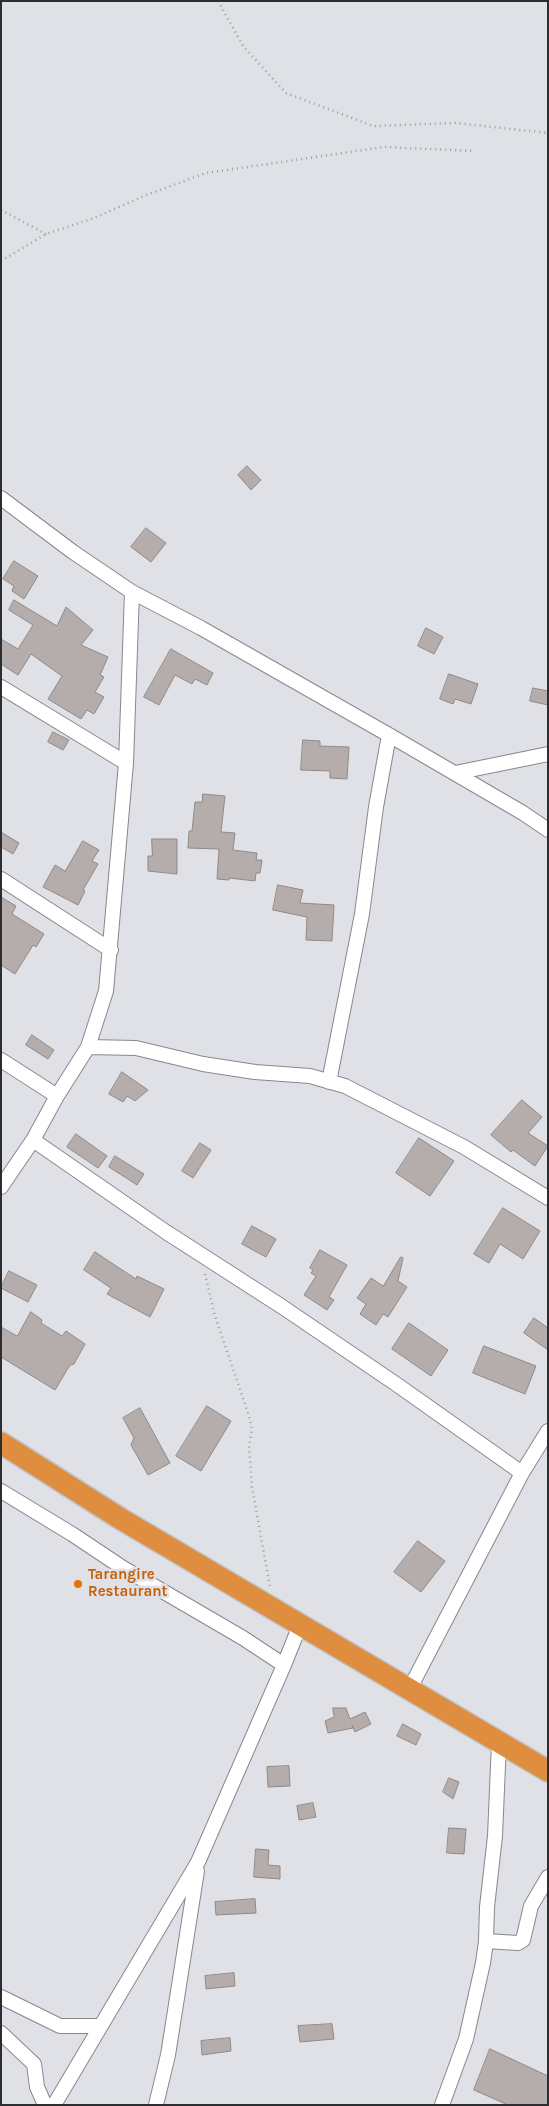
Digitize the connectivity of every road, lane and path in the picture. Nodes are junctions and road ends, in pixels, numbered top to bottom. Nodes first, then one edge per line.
1 (218, 1) edge
2 (548, 133) edge
3 (475, 151) dead end
4 (1, 210) edge
5 (46, 234) junction
6 (1, 260) edge
7 (1, 498) edge
8 (132, 592) junction
9 (1, 687) edge
10 (389, 735) junction
11 (548, 754) edge
12 (126, 763) junction
13 (455, 773) junction
14 (548, 830) edge
15 (1, 879) edge
16 (110, 950) junction
17 (88, 1046) junction
18 (1, 1060) edge
19 (329, 1082) junction
20 (57, 1096) junction
21 (33, 1140) junction
22 (1, 1187) edge
23 (548, 1198) edge
24 (200, 1254) junction
25 (548, 1431) edge
26 (1, 1443) edge
27 (522, 1473) junction
28 (1, 1491) edge
29 (275, 1610) junction
30 (300, 1625) junction
31 (284, 1665) junction
32 (408, 1690) junction
33 (499, 1742) junction
34 (548, 1771) edge
35 (198, 1862) junction
36 (548, 1877) edge
37 (486, 1941) junction
38 (1, 1997) edge
39 (100, 2026) junction
40 (1, 2033) edge
41 (45, 2105) edge
42 (54, 2105) edge
43 (156, 2105) edge
44 (442, 2105) edge

1 - 2 path
3 - 5 path
4 - 5 path
5 - 6 path
7 - 8 street
8 - 10 street
8 - 12 street
9 - 12 street
10 - 13 street
10 - 19 street
11 - 13 street
12 - 16 street
13 - 14 street
15 - 16 street
16 - 17 street
17 - 19 street
17 - 20 street
18 - 20 street
19 - 23 street
20 - 21 street
21 - 22 street
21 - 24 street
24 - 27 street
24 - 29 path
25 - 27 street
26 - 29 highway
27 - 32 street
28 - 31 street
29 - 30 highway
30 - 31 street
30 - 32 highway
31 - 35 street
32 - 33 highway
33 - 34 highway
33 - 37 street
35 - 39 street
35 - 43 street
36 - 37 street
37 - 44 street
38 - 39 street
39 - 42 street
40 - 41 street

